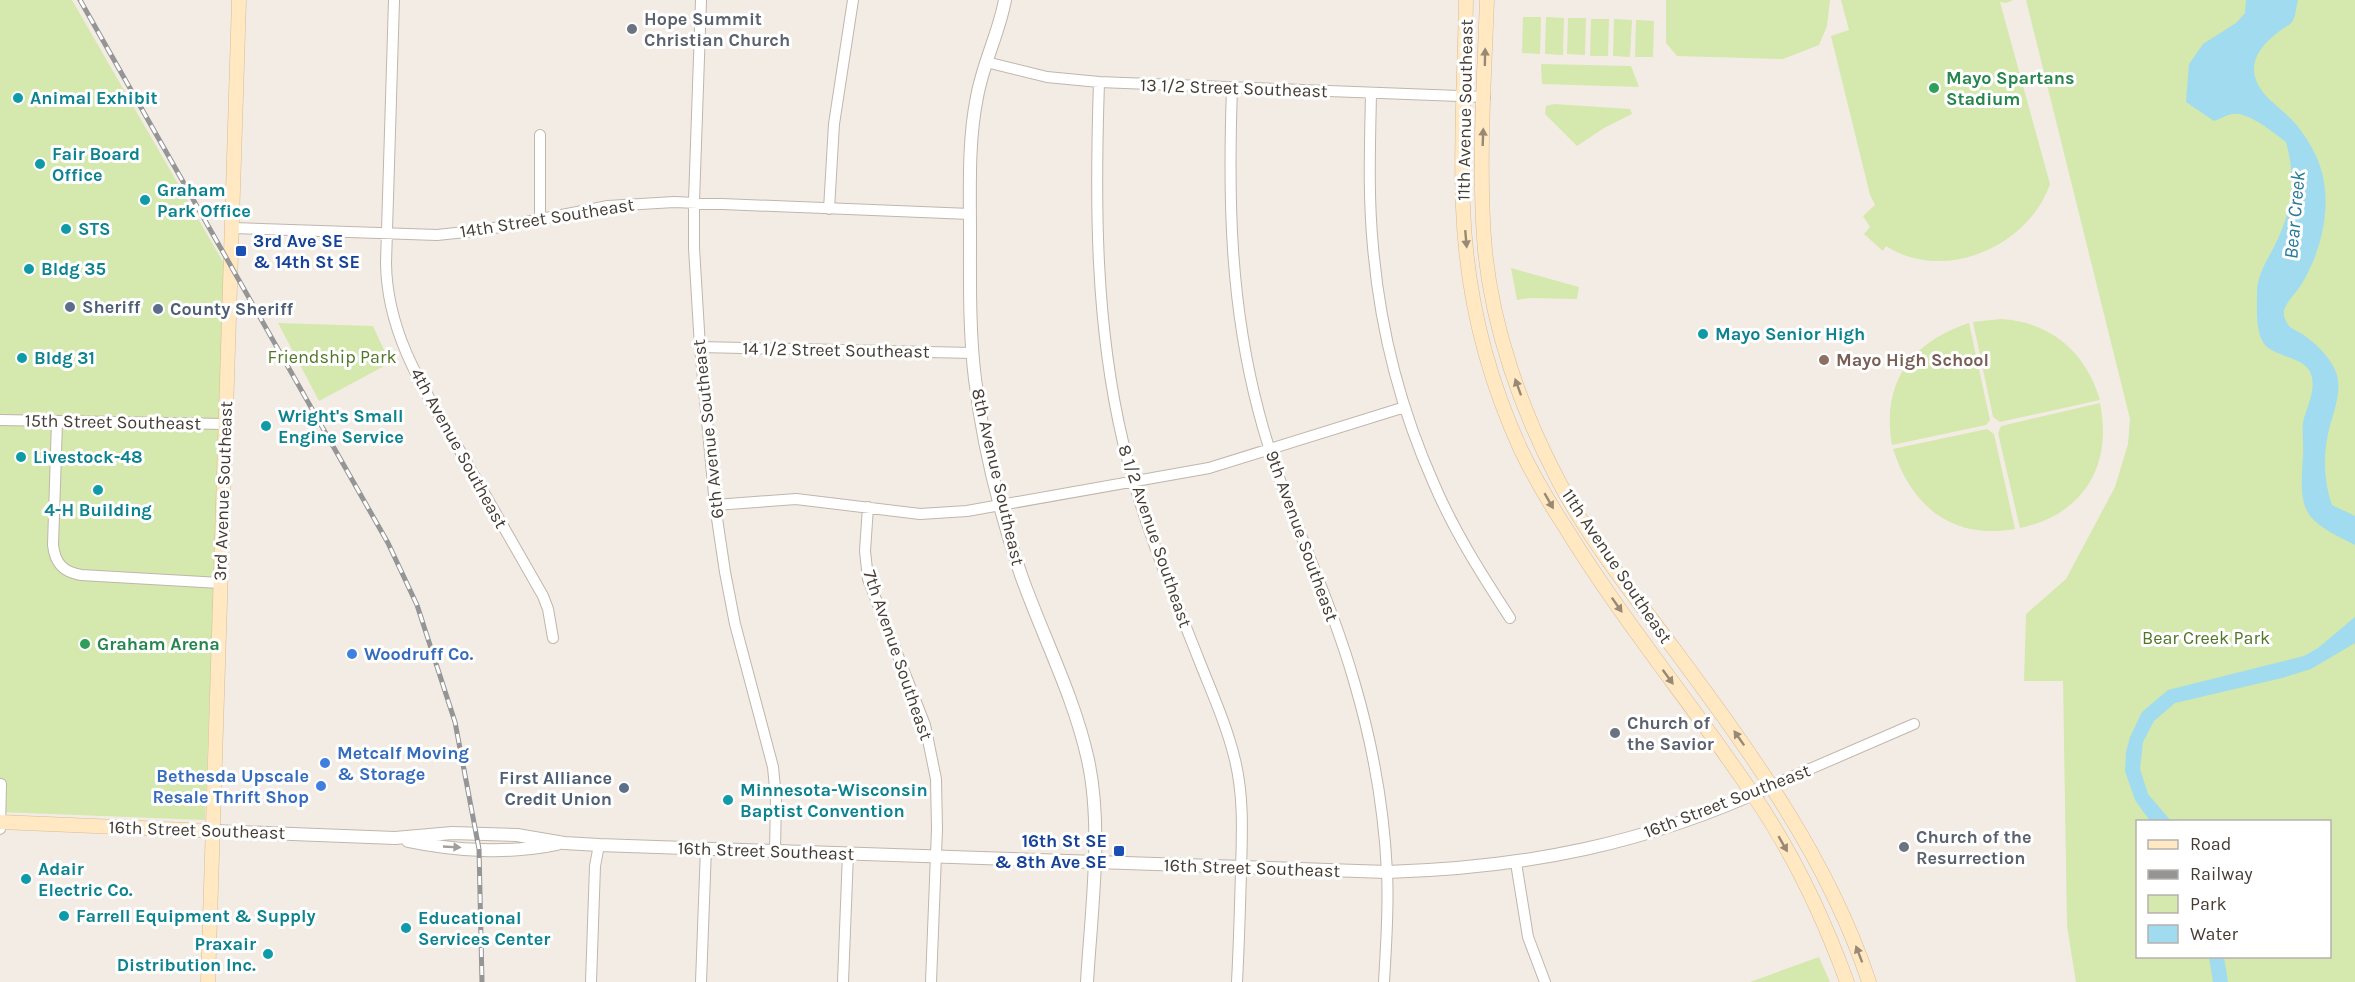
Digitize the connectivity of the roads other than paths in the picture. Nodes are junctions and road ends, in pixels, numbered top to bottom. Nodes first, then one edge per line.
1 (239, 0) edge
2 (394, 0) edge
3 (701, 0) edge
4 (852, 0) edge
5 (1005, 0) edge
6 (1466, 0) edge
7 (1487, 0) edge
8 (986, 62) junction
9 (1099, 82) junction
10 (1232, 88) junction
11 (1371, 93) junction
12 (1464, 96) junction
13 (1485, 97) junction
14 (540, 135) dead end
15 (694, 201) junction
16 (829, 209) junction
17 (970, 214) junction
18 (540, 220) junction
19 (232, 228) junction
20 (387, 234) junction
21 (700, 347) junction
22 (973, 353) junction
23 (1405, 407) junction
24 (0, 420) edge
25 (57, 422) junction
26 (225, 424) junction
27 (1270, 450) junction
28 (1134, 483) junction
29 (715, 505) junction
30 (1001, 506) junction
31 (868, 507) junction
32 (220, 583) junction
33 (1510, 618) dead end
34 (553, 638) dead end
35 (1914, 724) dead end
36 (1, 784) edge
37 (1773, 785) junction
38 (1753, 794) junction
39 (0, 822) edge
40 (0, 829) edge
41 (212, 831) junction
42 (599, 844) junction
43 (706, 848) junction
44 (775, 851) junction
45 (848, 854) junction
46 (936, 857) junction
47 (1094, 862) junction
48 (1516, 863) junction
49 (1241, 868) junction
50 (1387, 872) junction
51 (208, 982) edge
52 (591, 982) edge
53 (701, 982) edge
54 (843, 982) edge
55 (931, 982) edge
56 (1087, 982) edge
57 (1237, 982) edge
58 (1384, 982) edge
59 (1545, 982) edge
60 (1847, 982) edge
61 (1869, 982) edge

1 - 19 main road, 3rd Avenue Southeast
2 - 20 street, 4th Avenue Southeast
3 - 15 street, 6th Avenue Southeast
4 - 16 street
5 - 8 street, 8th Avenue Southeast
6 - 12 main road, 11th Avenue Southeast
13 -> 7 main road, 11th Avenue Southeast
8 - 9 street, 13 1/2 Street Southeast
8 - 17 street, 8th Avenue Southeast
9 - 10 street, 13 1/2 Street Southeast
9 - 28 street, 8 1/2 Avenue Southeast
10 - 11 street, 13 1/2 Street Southeast
10 - 27 street, 9th Avenue Southeast
11 - 12 street, 13 1/2 Street Southeast
11 - 23 street
12 - 13 street, 13 1/2 Street Southeast
12 -> 38 main road, 11th Avenue Southeast
37 -> 13 main road, 11th Avenue Southeast
14 - 18 street
15 - 16 street, 14th Street Southeast
15 - 18 street, 14th Street Southeast
15 - 21 street, 6th Avenue Southeast
16 - 17 street, 14th Street Southeast
17 - 22 street, 8th Avenue Southeast
18 - 20 street, 14th Street Southeast
19 - 20 street, 14th Street Southeast
19 - 26 main road, 3rd Avenue Southeast
20 - 34 street, 4th Avenue Southeast
21 - 22 street, 14 1/2 Street Southeast
21 - 29 street, 6th Avenue Southeast
22 - 30 street, 8th Avenue Southeast
23 - 27 street
23 - 33 street
24 - 25 street, 15th Street Southeast
25 - 26 street, 15th Street Southeast
25 - 32 street
26 - 32 main road, 3rd Avenue Southeast
27 - 28 street
27 - 50 street, 9th Avenue Southeast
28 - 30 street
28 - 49 street, 8 1/2 Avenue Southeast
29 - 31 street
29 - 44 street, 6th Avenue Southeast
30 - 31 street
30 - 47 street, 8th Avenue Southeast
31 - 46 street, 7th Avenue Southeast
32 - 41 main road, 3rd Avenue Southeast
35 - 37 street, 16th Street Southeast
36 - 39 street
37 - 38 street, 16th Street Southeast
61 -> 37 main road, 11th Avenue Southeast
38 - 48 street, 16th Street Southeast
38 -> 60 main road, 11th Avenue Southeast
39 - 40 street
39 - 41 main road, 16th Street Southeast
41 - 42 street, 16th Street Southeast
41 - 51 main road, 3rd Avenue Southeast
42 - 43 street, 16th Street Southeast
42 - 52 street
43 - 44 street, 16th Street Southeast
43 - 53 street
44 - 45 street, 16th Street Southeast
45 - 46 street, 16th Street Southeast
45 - 54 street
46 - 47 street, 16th Street Southeast
46 - 55 street, 7th Avenue Southeast
47 - 49 street, 16th Street Southeast
47 - 56 street, 8th Avenue Southeast
48 - 50 street, 16th Street Southeast
48 - 59 street
49 - 50 street, 16th Street Southeast
49 - 57 street, 8 1/2 Avenue Southeast
50 - 58 street, 9th Avenue Southeast

